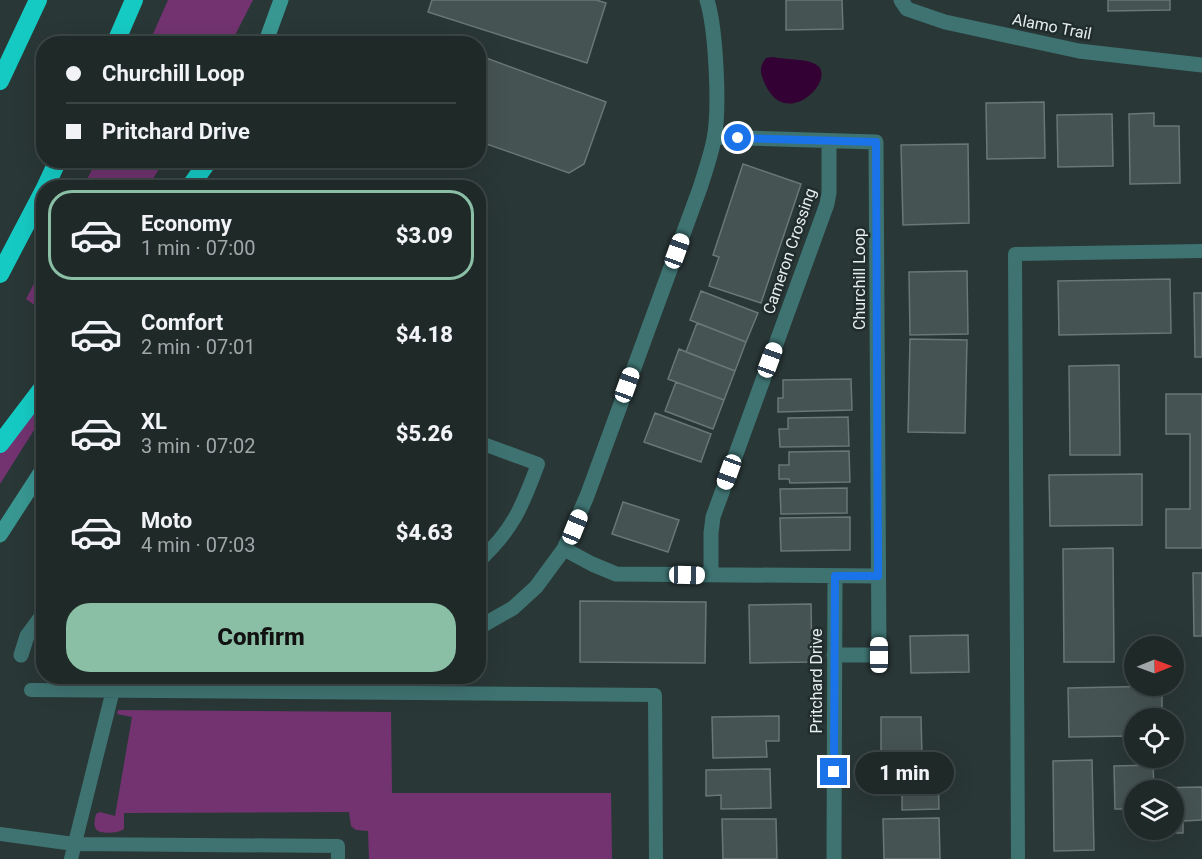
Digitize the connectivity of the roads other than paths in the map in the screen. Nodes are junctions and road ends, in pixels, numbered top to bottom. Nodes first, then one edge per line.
1 (38, 0) edge
2 (134, 0) edge
3 (281, 0) edge
4 (707, 0) edge
5 (901, 1) edge
6 (118, 36) edge
7 (268, 36) edge
8 (1202, 65) edge
9 (0, 81) edge
10 (715, 137) junction
11 (829, 141) junction
12 (36, 204) edge
13 (1202, 251) edge
14 (0, 274) edge
15 (36, 397) edge
16 (0, 444) edge
17 (486, 445) edge
18 (36, 479) edge
19 (0, 535) edge
20 (564, 549) junction
21 (486, 555) edge
22 (711, 575) junction
23 (835, 576) junction
24 (878, 576) junction
25 (486, 623) edge
26 (36, 624) edge
27 (21, 655) dead end
28 (834, 655) junction
29 (31, 690) dead end
30 (113, 690) junction
31 (0, 834) edge
32 (74, 843) junction
33 (71, 859) edge
34 (338, 859) edge
35 (656, 859) edge
36 (834, 859) edge
37 (1018, 859) edge

1 - 9 highway
2 - 6 highway
3 - 7 main road
4 - 10 street
5 - 8 street, Alamo Trail
10 - 11 street, Churchill Loop
10 - 20 street
11 - 22 street, Cameron Crossing
11 - 24 street, Churchill Loop
12 - 14 highway
13 - 37 lane
15 - 16 highway
17 - 21 lane
18 - 19 main road
20 - 22 street
20 - 25 street
22 - 23 street
23 - 24 street
23 - 28 street, Pritchard Drive
24 - 28 street, Churchill Loop
26 - 27 street
28 - 36 street, Pritchard Drive
29 - 30 lane
30 - 32 lane
30 - 35 lane
31 - 32 lane
32 - 33 lane
32 - 34 lane

